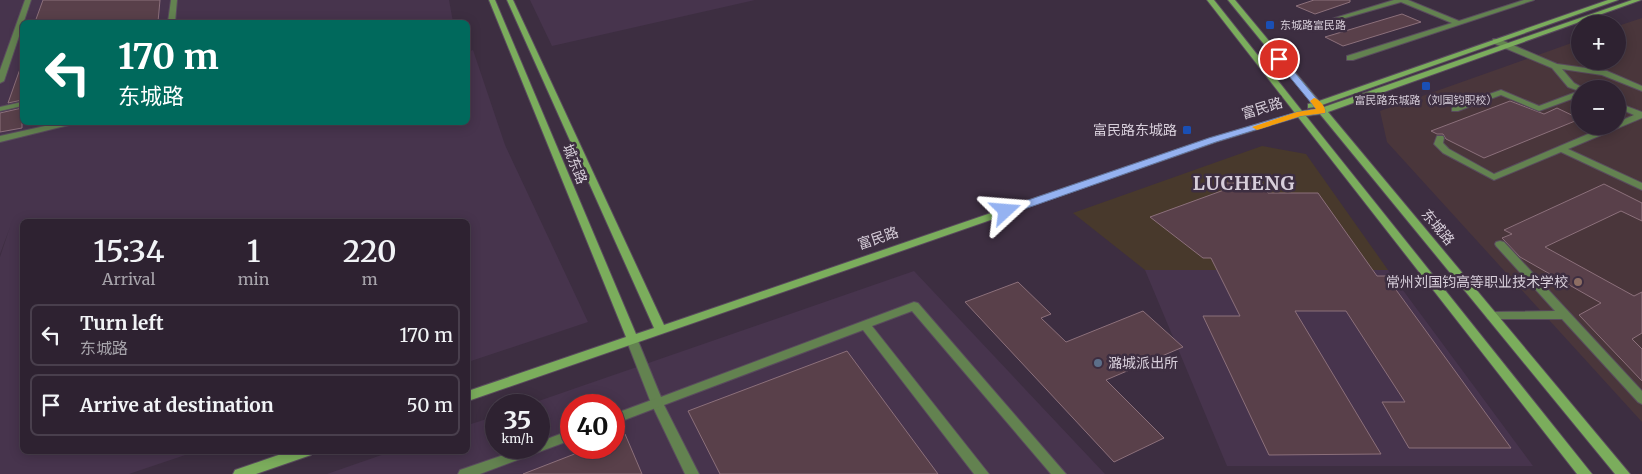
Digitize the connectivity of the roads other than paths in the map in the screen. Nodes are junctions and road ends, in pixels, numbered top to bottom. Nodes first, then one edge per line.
1 (28, 0) edge
2 (174, 0) edge
3 (492, 0) edge
4 (510, 0) edge
5 (1210, 0) edge
6 (1230, 0) edge
7 (1401, 0) edge
8 (1531, 0) edge
9 (1615, 0) edge
10 (1638, 0) edge
11 (21, 20) edge
12 (172, 20) edge
13 (1329, 21) dead end
14 (20, 23) edge
15 (1459, 23) junction
16 (1496, 41) junction
17 (1507, 46) junction
18 (1350, 58) dead end
19 (1555, 66) junction
20 (0, 80) edge
21 (1571, 85) edge
22 (1642, 89) edge
23 (1571, 97) edge
24 (20, 104) edge
25 (1319, 107) junction
26 (1626, 108) edge
27 (0, 109) edge
28 (1455, 109) dead end
29 (1300, 114) junction
30 (1642, 115) edge
31 (1626, 122) edge
32 (63, 125) edge
33 (1594, 135) edge
34 (1440, 138) dead end
35 (0, 139) edge
36 (1561, 149) junction
37 (1642, 187) edge
38 (1500, 244) dead end
39 (1565, 315) junction
40 (1492, 316) junction
41 (865, 325) junction
42 (660, 330) junction
43 (632, 339) junction
44 (470, 395) edge
45 (1642, 398) edge
46 (657, 403) junction
47 (625, 415) edge
48 (297, 454) edge
49 (506, 459) edge
50 (240, 474) edge
51 (465, 474) edge
52 (692, 474) edge
53 (982, 474) edge
54 (1059, 474) edge
55 (1585, 474) edge
56 (1623, 474) edge

1 - 11 street
2 - 12 street
3 - 43 street, 城东路
4 - 42 street, 城东路
5 - 29 street
6 - 25 street, 东城路
7 - 13 street
7 - 15 street
8 - 15 street
9 - 16 street, 富民路
10 - 17 street, 富民路
14 - 20 street
15 - 18 street
16 - 17 street
16 - 25 street, 富民路
17 - 19 street
17 - 25 street, 富民路
19 - 21 street
19 - 22 street
23 - 28 street
24 - 27 street
25 - 29 street, 富民路
25 - 40 street, 东城路
26 - 30 street
29 - 42 street, 富民路
29 - 55 street
30 - 31 street
32 - 35 street
33 - 36 street
34 - 36 street
36 - 37 street
38 - 39 street
39 - 40 street
39 - 45 street
40 - 56 street, 东城路
41 - 46 street
41 - 53 street
41 - 54 street
42 - 43 street, 富民路
43 - 44 street, 富民路
43 - 46 street
46 - 47 street
46 - 52 street
48 - 50 street
49 - 51 street

